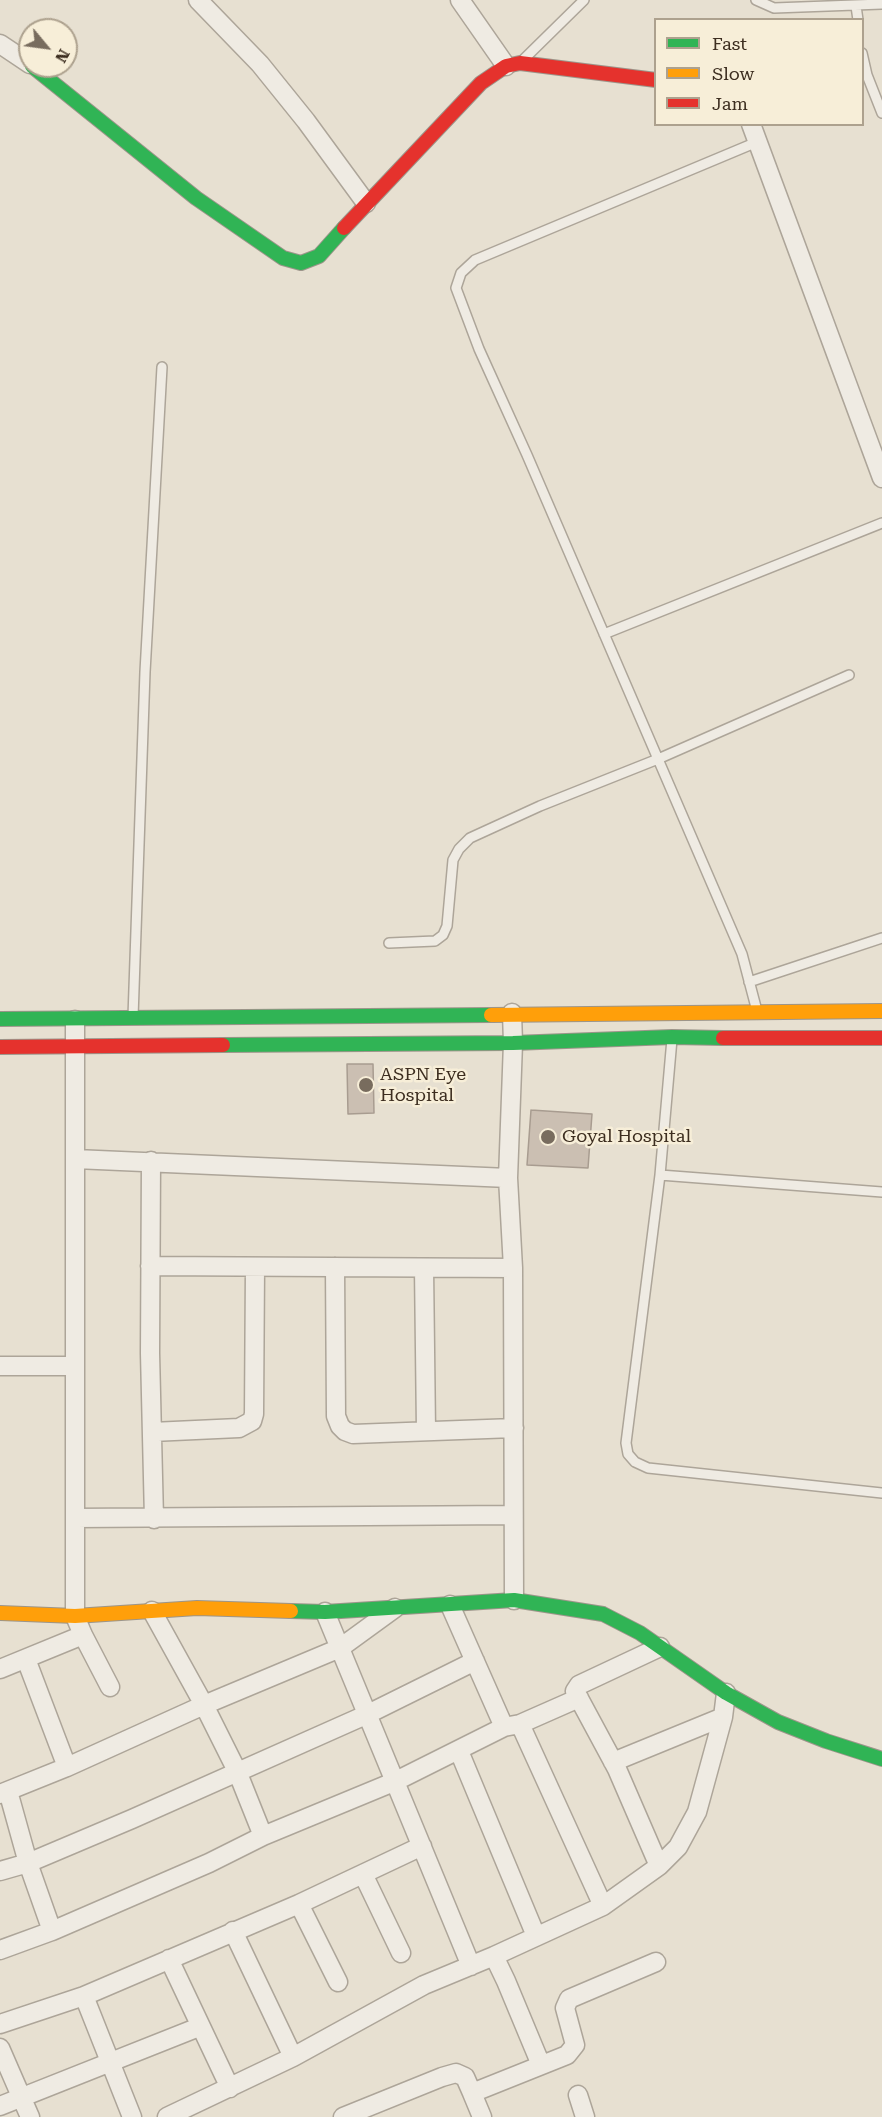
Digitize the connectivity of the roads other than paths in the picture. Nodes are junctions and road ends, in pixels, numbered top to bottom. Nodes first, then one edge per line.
1 (198, 0) edge
2 (460, 0) edge
3 (584, 0) edge
4 (756, 0) edge
5 (882, 4) edge
6 (856, 6) junction
7 (858, 18) edge
8 (0, 44) edge
9 (18, 56) edge
10 (864, 62) edge
11 (513, 64) junction
12 (47, 78) edge
13 (654, 80) edge
14 (882, 113) edge
15 (752, 126) edge
16 (758, 142) junction
17 (366, 203) junction
18 (162, 367) dead end
19 (882, 478) edge
20 (882, 523) edge
21 (604, 634) junction
22 (849, 675) dead end
23 (658, 759) junction
24 (882, 938) edge
25 (389, 943) dead end
26 (749, 982) junction
27 (882, 1011) edge
28 (512, 1013) junction
29 (133, 1018) junction
30 (0, 1019) edge
31 (75, 1020) junction
32 (761, 1026) junction
33 (672, 1037) junction
34 (882, 1038) edge
35 (513, 1043) junction
36 (0, 1047) edge
37 (75, 1047) junction
38 (75, 1159) junction
39 (151, 1161) junction
40 (660, 1175) junction
41 (508, 1178) junction
42 (882, 1192) edge
43 (150, 1266) junction
44 (255, 1267) junction
45 (335, 1267) junction
46 (424, 1268) junction
47 (513, 1268) junction
48 (0, 1366) edge
49 (75, 1366) junction
50 (514, 1428) junction
51 (426, 1431) junction
52 (152, 1432) junction
53 (882, 1493) edge
54 (513, 1515) junction
55 (75, 1518) junction
56 (154, 1519) junction
57 (514, 1600) junction
58 (450, 1605) junction
59 (395, 1608) junction
60 (152, 1611) junction
61 (325, 1612) junction
62 (0, 1613) edge
63 (75, 1616) junction
64 (83, 1635) junction
65 (660, 1647) junction
66 (340, 1648) junction
67 (26, 1659) junction
68 (475, 1661) junction
69 (0, 1669) edge
70 (110, 1687) dead end
71 (726, 1693) junction
72 (579, 1698) junction
73 (204, 1705) junction
74 (368, 1714) junction
75 (723, 1717) junction
76 (512, 1726) junction
77 (459, 1751) junction
78 (882, 1759) edge
79 (613, 1762) junction
80 (67, 1767) junction
81 (237, 1771) junction
82 (396, 1781) junction
83 (4, 1793) edge
84 (263, 1836) junction
85 (422, 1846) junction
86 (28, 1863) junction
87 (659, 1866) junction
88 (0, 1871) edge
89 (363, 1874) junction
90 (299, 1905) junction
91 (603, 1906) junction
92 (52, 1931) junction
93 (233, 1931) junction
94 (536, 1936) junction
95 (0, 1950) edge
96 (401, 1953) dead end
97 (494, 1956) junction
98 (169, 1959) junction
99 (656, 1962) dead end
100 (471, 1966) junction
101 (338, 1982) dead end
102 (84, 1996) junction
103 (0, 2024) edge
104 (200, 2027) junction
105 (0, 2048) edge
106 (293, 2057) junction
107 (110, 2063) junction
108 (541, 2065) junction
109 (230, 2088) junction
110 (472, 2093) junction
111 (578, 2095) dead end
112 (22, 2097) junction
113 (0, 2106) edge
114 (30, 2117) edge
115 (132, 2117) edge
116 (166, 2117) edge
117 (343, 2117) edge
118 (482, 2117) edge
119 (585, 2117) edge

1 - 17 street
2 - 11 street
3 - 11 lane
4 - 6 lane
5 - 6 lane
6 - 7 lane
8 - 9 street
10 - 14 lane
11 - 13 main road
11 - 17 main road
12 - 17 main road
15 - 16 street
16 - 19 street
16 - 21 lane
18 - 29 lane
20 - 21 lane
21 - 23 lane
22 - 23 lane
23 - 25 lane
23 - 26 lane
24 - 26 lane
26 - 32 lane
27 - 32 main road
28 - 29 main road
28 - 32 main road
28 - 35 street
29 - 31 main road
30 - 31 main road
31 - 37 street
32 - 33 main road
32 - 34 main road
33 - 35 main road
33 - 40 lane
35 - 37 main road
35 - 41 street
36 - 37 main road
37 - 38 street
38 - 39 street
38 - 49 street
39 - 41 street
39 - 43 street
40 - 42 lane
40 - 53 lane
41 - 47 street
43 - 44 street
43 - 52 street
44 - 45 street
44 - 52 street
45 - 46 street
45 - 51 street
46 - 47 street
46 - 51 street
47 - 50 street
48 - 49 street
49 - 55 street
50 - 51 street
50 - 54 street
52 - 56 street
54 - 56 street
54 - 57 street
55 - 56 street
55 - 63 street
57 - 58 main road
57 - 65 main road
58 - 59 main road
58 - 68 street
59 - 61 main road
59 - 66 street
60 - 61 main road
60 - 63 main road
60 - 73 street
61 - 66 street
62 - 63 main road
63 - 64 street
64 - 67 street
64 - 70 street
65 - 71 main road
65 - 72 street
66 - 73 street
66 - 74 street
67 - 69 street
67 - 80 street
68 - 74 street
68 - 76 street
71 - 75 street
71 - 78 main road
72 - 76 street
72 - 79 street
73 - 80 street
73 - 81 street
74 - 81 street
74 - 82 street
75 - 79 street
75 - 87 street
76 - 77 street
76 - 91 street
77 - 82 street
77 - 94 street
79 - 87 street
80 - 83 street
81 - 84 street
81 - 86 street
82 - 84 street
82 - 85 street
83 - 86 street
84 - 92 street
85 - 89 street
85 - 100 street
86 - 88 street
86 - 92 street
87 - 91 street
89 - 90 street
89 - 96 street
90 - 93 street
90 - 101 street
91 - 94 street
92 - 95 street
93 - 98 street
93 - 106 street
94 - 97 street
97 - 100 street
97 - 108 street
98 - 102 street
98 - 104 street
99 - 108 street
100 - 106 street
102 - 103 street
102 - 107 street
104 - 107 street
104 - 109 street
105 - 112 street
106 - 109 street
107 - 112 street
107 - 115 street
108 - 110 street
109 - 116 street
110 - 117 street
110 - 118 street
111 - 119 street
112 - 113 street
112 - 114 street

